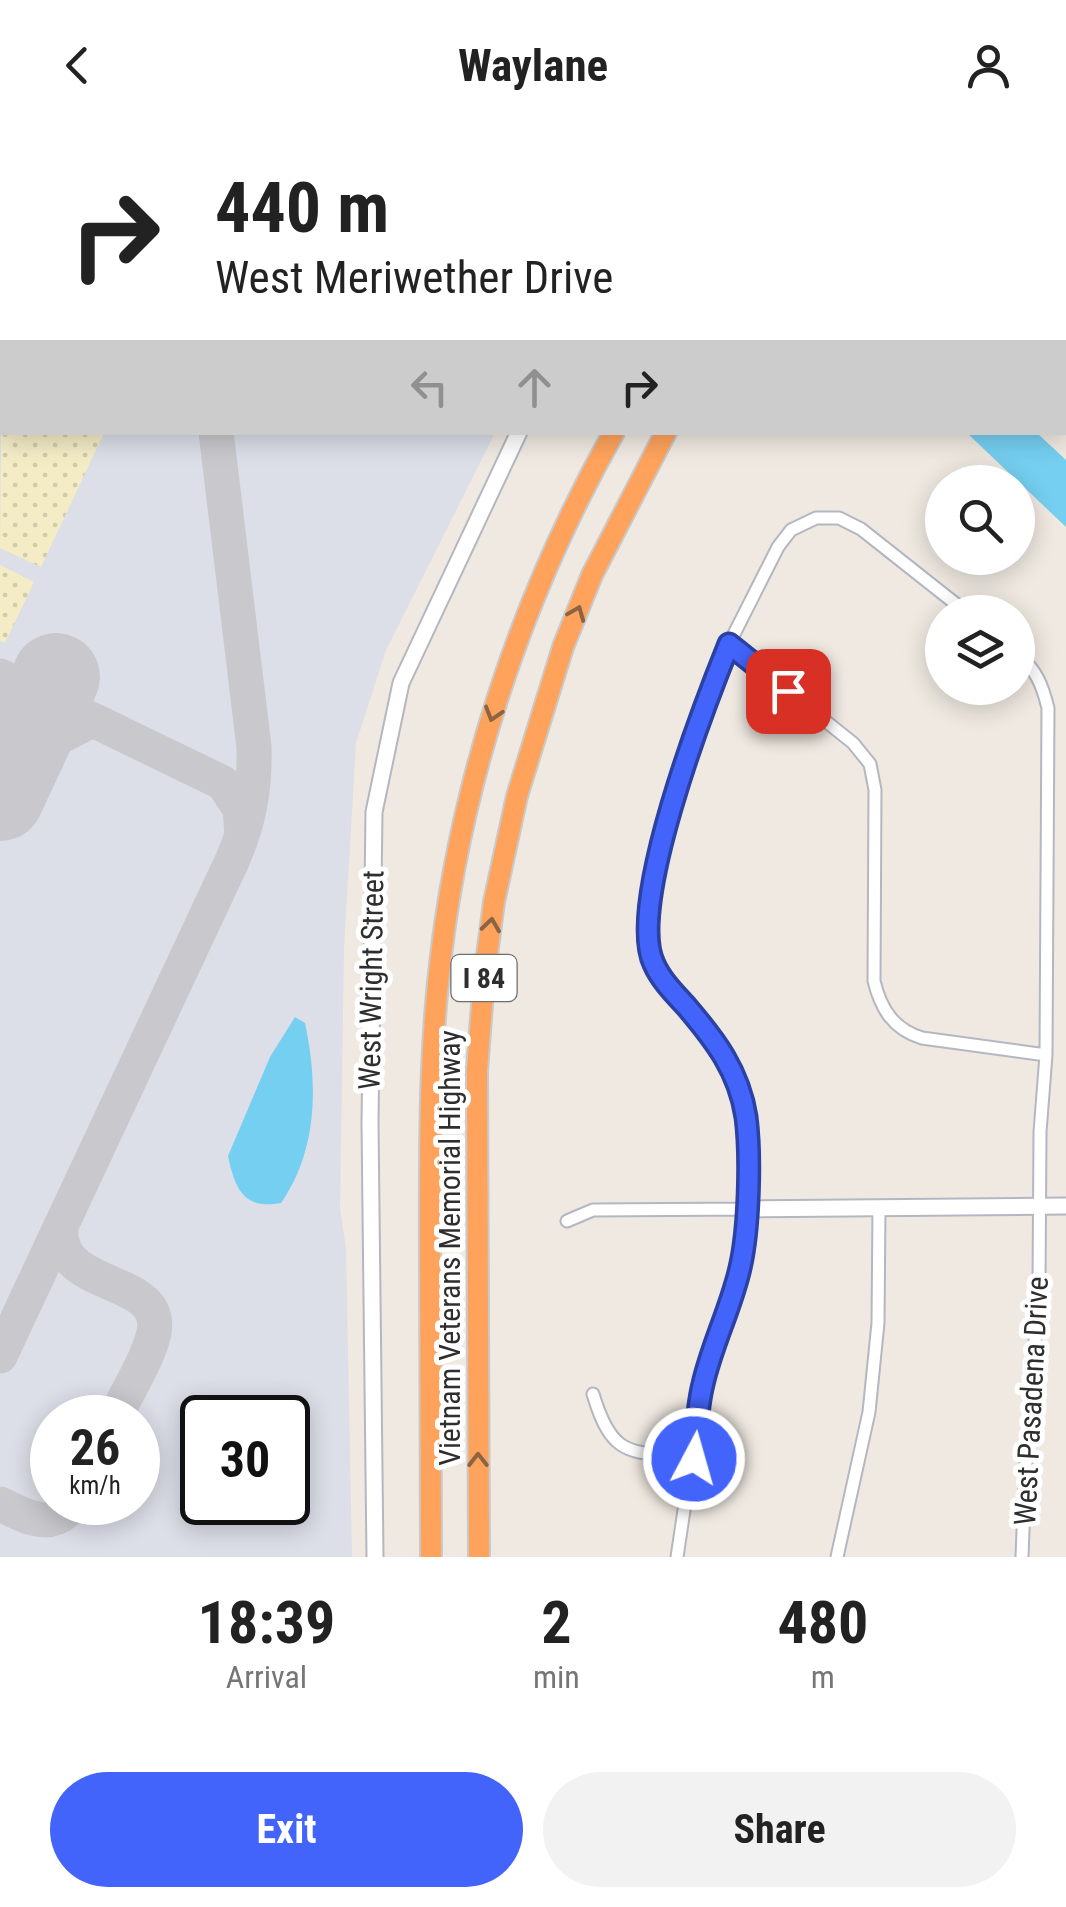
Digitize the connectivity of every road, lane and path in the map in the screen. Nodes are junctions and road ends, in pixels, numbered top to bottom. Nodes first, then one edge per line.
1 (518, 435) edge
2 (609, 435) edge
3 (664, 435) edge
4 (945, 595) edge
5 (729, 644) junction
6 (1035, 673) edge
7 (1046, 1055) junction
8 (1041, 1206) junction
9 (1066, 1206) edge
10 (880, 1208) junction
11 (747, 1209) junction
12 (567, 1220) dead end
13 (593, 1394) dead end
14 (694, 1459) junction
15 (375, 1557) edge
16 (431, 1557) edge
17 (479, 1557) edge
18 (677, 1557) edge
19 (838, 1557) edge
20 (1022, 1557) edge

1 - 15 street, West Wright Street
2 -> 16 highway, Vietnam Veterans Memorial Highway / I 84
17 -> 3 highway, Vietnam Veterans Memorial Highway / I 84
4 - 5 street
5 - 7 street
5 - 11 street
6 - 7 street, West Pasadena Drive
7 - 8 street, West Pasadena Drive
8 - 9 street
8 - 10 street
8 - 20 street, West Pasadena Drive
10 - 11 street
10 - 19 street
11 - 12 street
11 - 14 street
13 - 14 street
14 - 18 street

